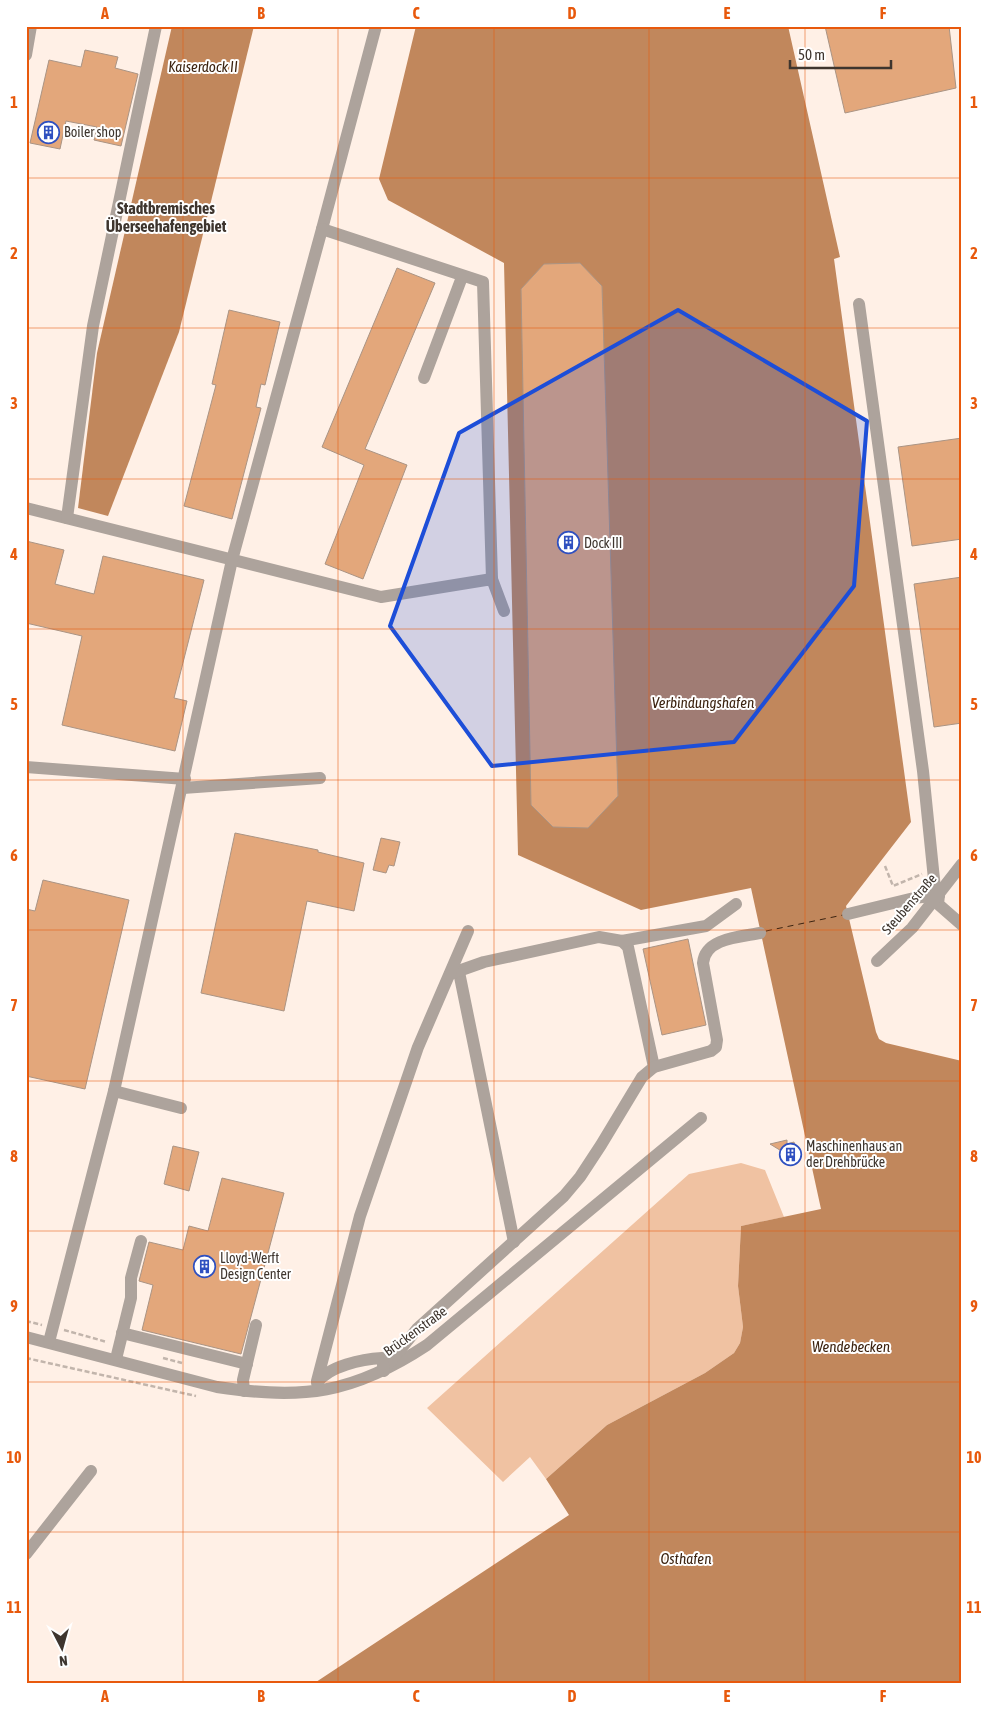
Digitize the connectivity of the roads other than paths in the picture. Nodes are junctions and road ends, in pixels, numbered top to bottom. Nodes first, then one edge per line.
1 (31, 26) edge
2 (156, 26) edge
3 (376, 26) edge
4 (26, 55) edge
5 (322, 230) junction
6 (462, 277) junction
7 (859, 304) dead end
8 (424, 378) dead end
9 (26, 508) edge
10 (66, 518) junction
11 (232, 560) junction
12 (492, 579) junction
13 (504, 611) dead end
14 (26, 767) edge
15 (320, 778) dead end
16 (184, 783) junction
17 (962, 864) edge
18 (939, 895) junction
19 (736, 904) dead end
20 (848, 914) dead end
21 (962, 925) edge
22 (468, 931) dead end
23 (760, 933) dead end
24 (622, 941) junction
25 (877, 961) dead end
26 (454, 973) junction
27 (654, 1067) junction
28 (114, 1091) junction
29 (181, 1108) dead end
30 (701, 1118) dead end
31 (141, 1241) dead end
32 (514, 1242) junction
33 (256, 1325) dead end
34 (122, 1332) junction
35 (26, 1337) edge
36 (49, 1342) junction
37 (116, 1359) junction
38 (247, 1364) junction
39 (384, 1371) junction
40 (316, 1386) junction
41 (244, 1391) junction
42 (91, 1471) dead end
43 (26, 1554) edge

1 - 4 street
2 - 10 street
3 - 5 street
5 - 6 street
5 - 11 street
6 - 8 street
6 - 12 street
7 - 18 street
9 - 10 street
10 - 11 street
11 - 12 street
11 - 16 street
12 - 13 street
14 - 16 street
15 - 16 street
16 - 28 street
17 - 18 street, Steubenstraße
18 - 20 street
18 - 21 street
18 - 25 street, Steubenstraße
19 - 24 street
22 - 26 street
23 - 27 street
24 - 26 street
24 - 27 street
26 - 32 street
26 - 40 street
27 - 32 street
28 - 29 street
28 - 36 street
30 - 39 street, Brückenstraße
31 - 34 street
32 - 39 street
33 - 38 street
34 - 37 street
34 - 38 street
35 - 36 street, Brückenstraße
36 - 37 street, Brückenstraße
37 - 41 street, Brückenstraße
38 - 41 street
39 - 40 street, Brückenstraße
39 - 40 street
40 - 41 street, Brückenstraße
42 - 43 street

